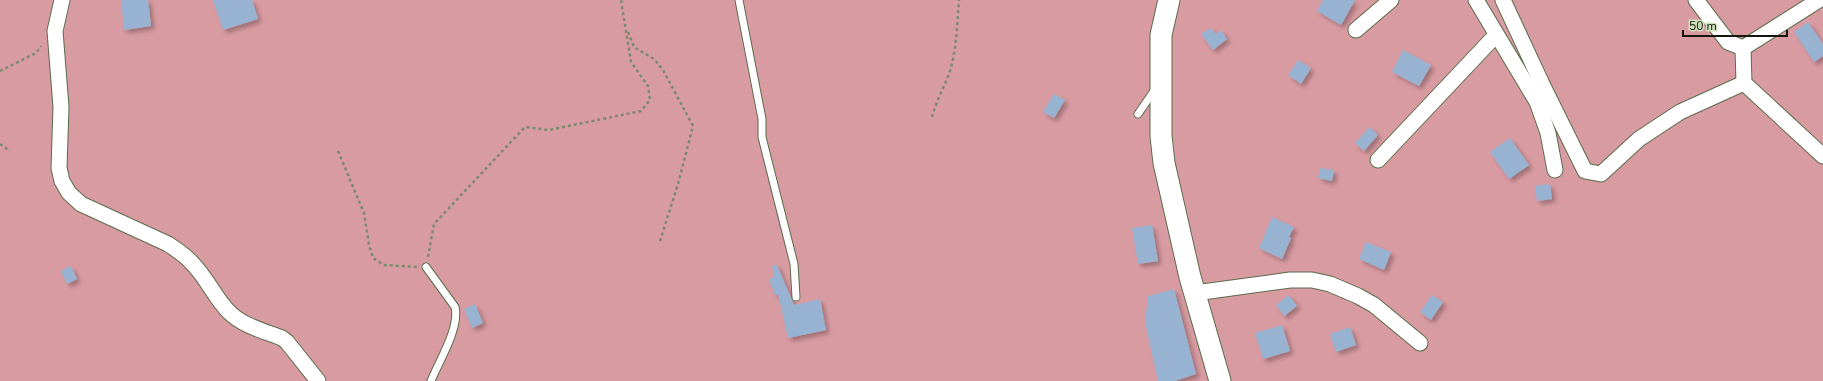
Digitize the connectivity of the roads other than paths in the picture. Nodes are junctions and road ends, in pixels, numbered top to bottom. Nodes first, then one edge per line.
1 (62, 0) edge
2 (739, 0) edge
3 (1169, 0) edge
4 (1391, 0) edge
5 (1476, 0) edge
6 (1503, 0) edge
7 (1696, 0) edge
8 (1820, 0) edge
9 (1356, 30) dead end
10 (1496, 35) junction
11 (1742, 48) junction
12 (1161, 82) junction
13 (1744, 84) junction
14 (1138, 114) dead end
15 (1823, 156) edge
16 (1378, 160) dead end
17 (1555, 170) dead end
18 (426, 267) road end
19 (1195, 293) junction
20 (796, 297) dead end
21 (1420, 343) dead end
22 (315, 380) edge
23 (430, 381) edge
24 (1220, 381) edge

1 - 22 street
2 - 20 lane
3 - 12 main road
4 - 9 street
5 - 10 street
6 - 13 street
7 - 11 street
8 - 11 street
10 - 16 street
10 - 17 street
11 - 13 street
12 - 14 lane
12 - 19 main road
13 - 15 street
18 - 23 lane
19 - 21 street
19 - 24 main road

